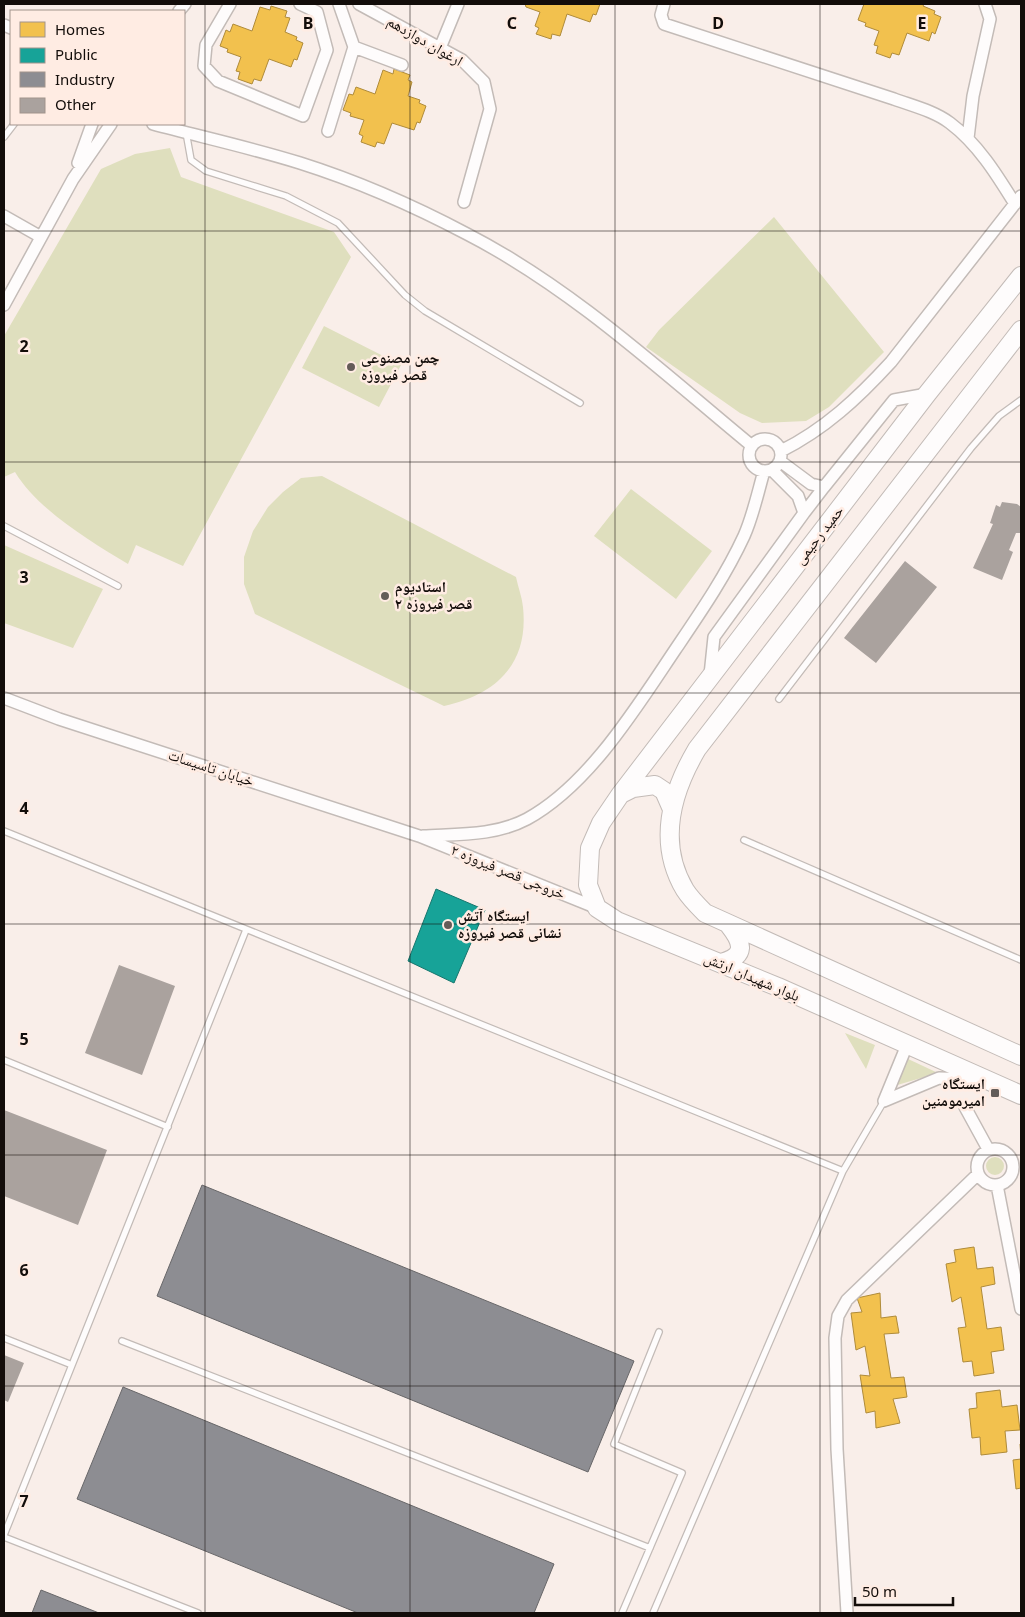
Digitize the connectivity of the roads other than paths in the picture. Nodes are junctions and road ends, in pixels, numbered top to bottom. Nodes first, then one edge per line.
1 (230, 4) edge
2 (300, 4) edge
3 (339, 4) edge
4 (358, 4) edge
5 (458, 4) edge
6 (664, 4) edge
7 (986, 4) edge
8 (354, 48) junction
9 (440, 48) junction
10 (402, 65) dead end
11 (13, 125) edge
12 (92, 125) edge
13 (110, 125) edge
14 (161, 125) edge
15 (184, 128) edge
16 (328, 131) dead end
17 (4, 137) edge
18 (968, 138) junction
19 (73, 179) junction
20 (1018, 200) edge
21 (464, 202) dead end
22 (4, 216) edge
23 (41, 237) junction
24 (1021, 276) edge
25 (4, 305) edge
26 (1021, 332) edge
27 (927, 394) junction
28 (1021, 400) edge
29 (580, 403) dead end
30 (752, 446) junction
31 (781, 456) junction
32 (768, 471) junction
33 (824, 487) junction
34 (804, 513) junction
35 (4, 526) edge
36 (118, 586) dead end
37 (710, 677) junction
38 (4, 698) edge
39 (779, 699) dead end
40 (620, 795) junction
41 (671, 807) junction
42 (4, 831) edge
43 (419, 836) junction
44 (744, 840) dead end
45 (596, 908) junction
46 (729, 925) junction
47 (246, 930) junction
48 (1021, 960) edge
49 (721, 963) junction
50 (907, 1045) junction
51 (1021, 1056) edge
52 (4, 1060) edge
53 (986, 1081) junction
54 (1021, 1095) edge
55 (884, 1101) junction
56 (965, 1108) dead end
57 (168, 1127) junction
58 (988, 1149) junction
59 (1017, 1170) edge
60 (843, 1172) junction
61 (978, 1174) junction
62 (998, 1185) junction
63 (1021, 1309) edge
64 (659, 1332) dead end
65 (4, 1338) edge
66 (122, 1341) dead end
67 (72, 1365) junction
68 (4, 1536) edge
69 (650, 1548) junction
70 (198, 1613) edge
71 (622, 1613) edge
72 (653, 1613) edge
73 (847, 1613) edge

1 - 2 street
3 - 8 street
4 - 9 street, ارغوان دوازدهم
5 - 9 street
6 - 18 street
7 - 18 street
8 - 10 street
8 - 16 street
9 - 21 street, ارغوان دوازدهم
11 - 17 lane
12 - 19 street
13 - 19 street
14 - 15 street
15 - 29 lane
15 - 30 street
18 - 20 street
19 - 23 street
20 - 31 street
22 - 23 street
23 - 25 street
24 - 27 main road, حمید رحیمی
26 - 41 main road
27 - 33 street
27 - 37 main road, حمید رحیمی
28 - 39 lane
30 - 31 street
30 - 32 street
31 - 32 street
31 - 33 street
32 - 34 street
32 - 43 street
33 - 34 street
34 - 37 street
35 - 36 lane
37 - 40 main road, حمید رحیمی
38 - 43 street, خیابان تاسیسات
40 - 41 main road
40 - 45 main road
41 - 46 main road
42 - 47 lane
43 - 45 street, خروجی قصر فیروزه ۲
44 - 48 lane
45 - 49 main road, بلوار شهیدان ارتش
46 - 49 main road
46 - 51 main road
47 - 57 lane
47 - 60 lane
49 - 50 main road, بلوار شهیدان ارتش
50 - 53 main road, بلوار شهیدان ارتش
50 - 55 street
52 - 57 lane
53 - 54 main road, بلوار شهیدان ارتش
53 - 55 street
55 - 60 lane
56 - 58 street
57 - 67 lane
58 - 59 street
58 - 61 street
59 - 62 street
60 - 72 lane
61 - 62 street
61 - 73 street
62 - 63 street
64 - 69 lane
65 - 67 lane
66 - 69 lane
67 - 68 lane
68 - 70 lane
69 - 71 lane

